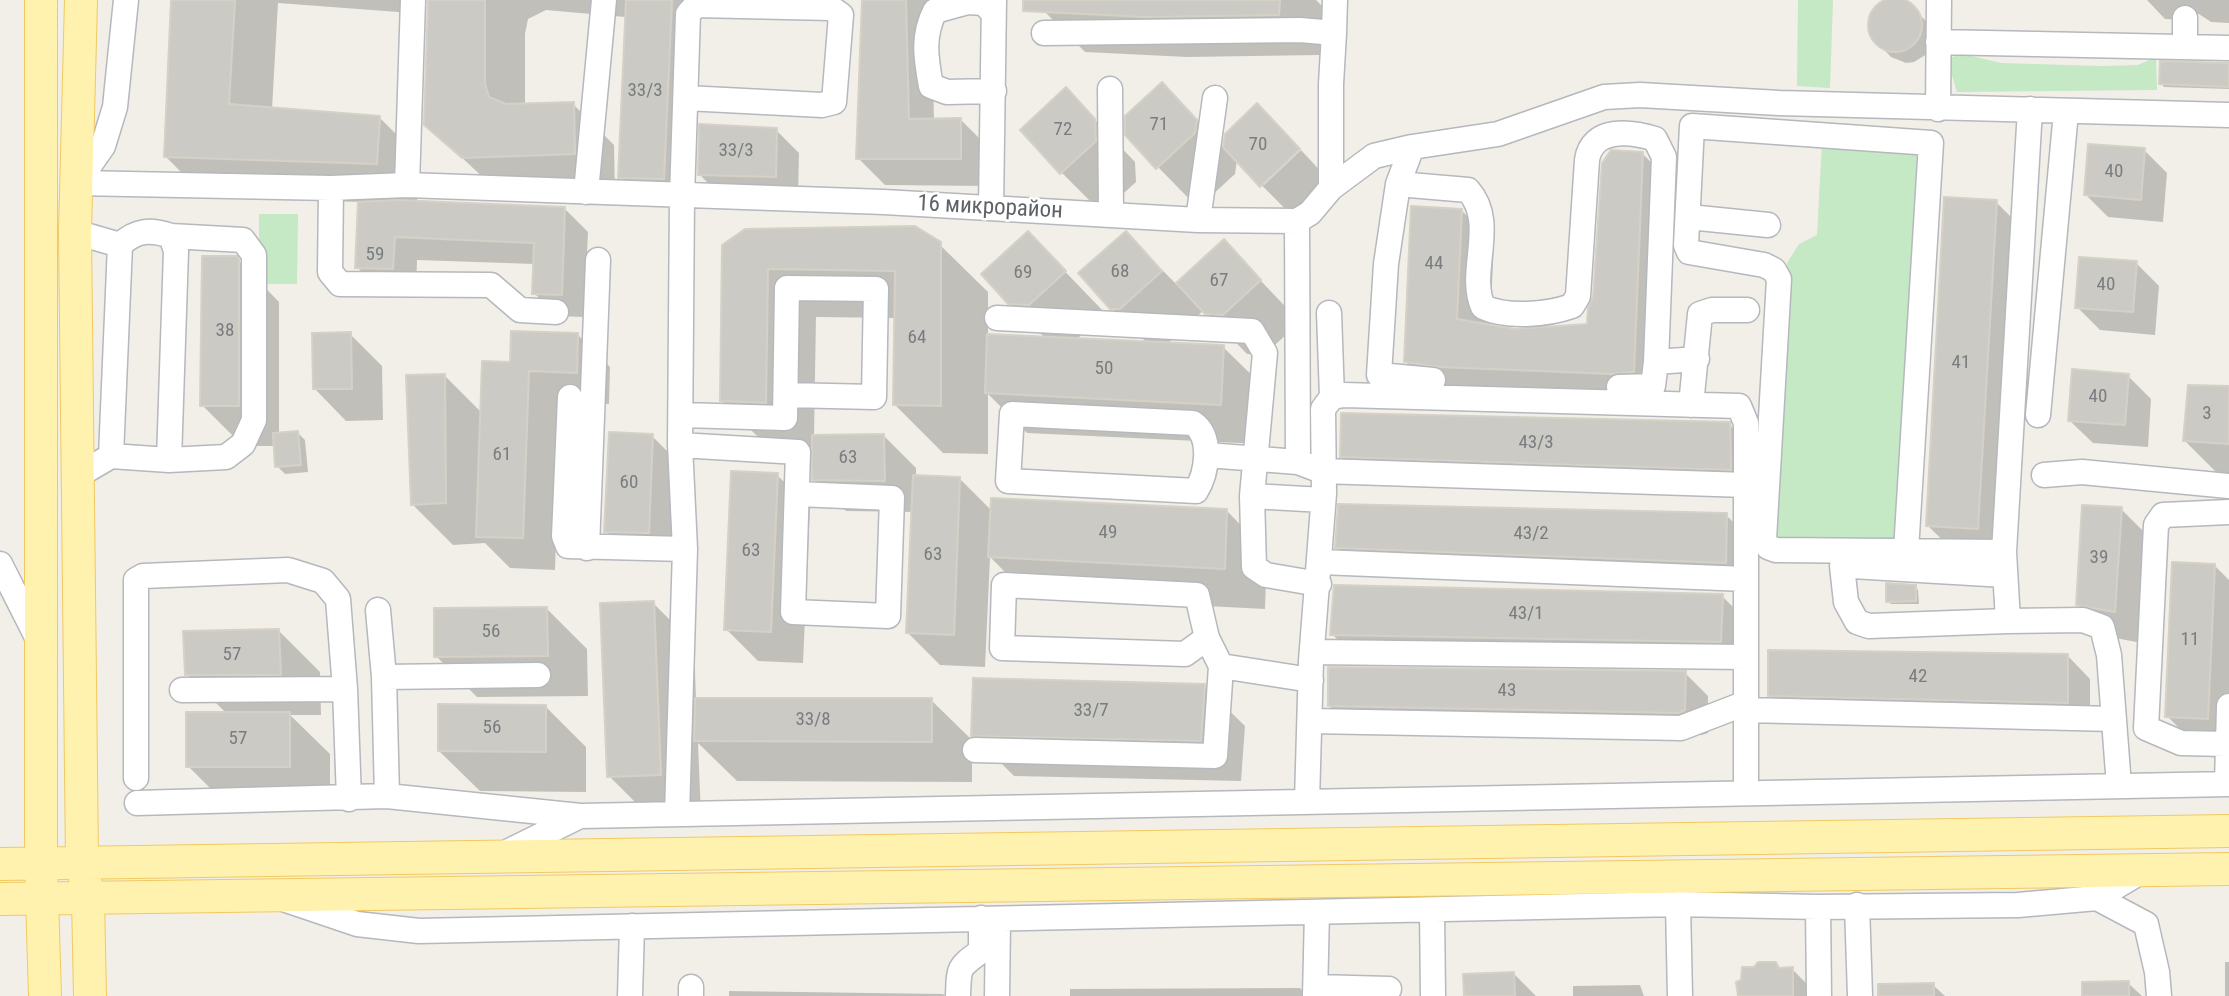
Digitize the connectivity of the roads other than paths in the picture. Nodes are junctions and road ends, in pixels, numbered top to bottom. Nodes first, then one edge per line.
1 (126, 0) edge
2 (413, 0) edge
3 (604, 0) edge
4 (1335, 0) edge
5 (1939, 0) edge
6 (994, 7) edge
7 (41, 8) edge
8 (81, 9) edge
9 (2185, 18) dead end
10 (1044, 33) dead end
11 (1334, 33) junction
12 (1938, 43) junction
13 (2185, 47) junction
14 (2229, 48) edge
15 (1110, 89) dead end
16 (993, 91) junction
17 (685, 98) junction
18 (1215, 98) dead end
19 (1866, 106) junction
20 (1938, 108) junction
21 (2030, 109) junction
22 (2066, 112) junction
23 (2229, 115) edge
24 (1864, 137) junction
25 (1412, 146) junction
26 (77, 183) junction
27 (1398, 184) junction
28 (407, 185) junction
29 (331, 188) junction
30 (1331, 188) junction
31 (586, 192) junction
32 (682, 197) junction
33 (991, 208) junction
34 (1111, 214) junction
35 (1689, 217) junction
36 (1198, 220) junction
37 (1297, 221) junction
38 (1768, 225) dead end
39 (75, 232) junction
40 (171, 236) junction
41 (120, 245) junction
42 (598, 260) dead end
43 (1747, 310) dead end
44 (556, 312) dead end
45 (1329, 313) dead end
46 (997, 318) dead end
47 (1697, 359) junction
48 (1656, 362) junction
49 (786, 395) junction
50 (570, 397) dead end
51 (1332, 397) junction
52 (1691, 405) junction
53 (682, 415) junction
54 (2038, 415) dead end
55 (680, 445) junction
56 (1207, 455) junction
57 (111, 456) junction
58 (1255, 457) junction
59 (169, 460) junction
60 (1298, 462) junction
61 (1322, 471) junction
62 (2044, 475) dead end
63 (77, 476) junction
64 (1746, 485) junction
65 (2229, 486) edge
66 (797, 494) junction
67 (1252, 496) junction
68 (1323, 500) junction
69 (2229, 512) edge
70 (587, 548) junction
71 (685, 549) junction
72 (1906, 551) junction
73 (2005, 563) junction
74 (0, 564) edge
75 (1842, 566) junction
76 (1746, 571) junction
77 (1319, 573) junction
78 (378, 610) dead end
79 (2008, 621) junction
80 (1207, 638) junction
81 (41, 645) junction
82 (1312, 652) junction
83 (1746, 657) junction
84 (1221, 666) junction
85 (538, 675) dead end
86 (384, 677) junction
87 (1311, 680) junction
88 (345, 689) junction
89 (182, 690) dead end
90 (1746, 706) junction
91 (2229, 706) edge
92 (2115, 719) junction
93 (1311, 721) junction
94 (2227, 744) edge
95 (975, 750) dead end
96 (136, 778) dead end
97 (2228, 784) edge
98 (2119, 786) junction
99 (1746, 793) junction
100 (387, 796) junction
101 (349, 799) junction
102 (1307, 801) junction
103 (137, 803) dead end
104 (677, 814) junction
105 (635, 815) junction
106 (580, 816) junction
107 (2229, 831) edge
108 (1310, 845) junction
109 (635, 854) junction
110 (498, 856) junction
111 (82, 861) junction
112 (0, 864) edge
113 (41, 864) junction
114 (2146, 869) junction
115 (2229, 869) edge
116 (1312, 881) junction
117 (275, 897) junction
118 (43, 898) junction
119 (88, 898) junction
120 (2097, 898) junction
121 (0, 899) edge
122 (1678, 904) junction
123 (1857, 905) junction
124 (1818, 907) junction
125 (1432, 909) junction
126 (1317, 912) junction
127 (989, 918) junction
128 (632, 926) junction
129 (1389, 989) dead end
130 (1315, 992) edge
131 (45, 996) edge
132 (90, 996) edge
133 (630, 996) edge
134 (958, 996) edge
135 (997, 996) edge
136 (1433, 996) edge
137 (1680, 996) edge
138 (1819, 996) edge
139 (1860, 996) edge
140 (2159, 996) edge

1 - 26 street
2 - 28 street
3 - 31 street
4 - 11 street
5 - 12 street
6 - 16 street
6 - 16 street
7 - 8 main road
7 - 81 main road
8 - 26 main road
9 - 13 street
10 - 11 street
11 - 30 street
12 - 13 street
12 - 20 street
13 - 14 street
15 - 34 street
16 - 33 street
17 - 17 street
17 - 32 street
18 - 36 street
19 - 20 street
19 - 24 street
19 - 25 street
20 - 21 street
21 - 22 street
21 - 73 street
22 - 23 street
22 - 54 street
24 - 35 street
24 - 72 street
25 - 27 street
25 - 30 street
26 - 29 street, 16 микрорайон
26 - 39 main road
27 - 48 street
27 - 48 street
28 - 29 street, 16 микрорайон
28 - 31 street, 16 микрорайон
29 - 44 street
30 - 37 street
31 - 32 street, 16 микрорайон
32 - 33 street, 16 микрорайон
32 - 53 street
33 - 34 street, 16 микрорайон
34 - 36 street, 16 микрорайон
35 - 38 street
35 - 72 street
36 - 37 street, 16 микрорайон
37 - 60 street
39 - 41 street
39 - 63 main road
40 - 41 street
40 - 59 street
40 - 59 street
41 - 57 street
42 - 70 street
43 - 47 street
45 - 51 street
46 - 58 street
47 - 48 street
47 - 52 street
49 - 49 street
49 - 53 street
50 - 70 street
51 - 52 street
51 - 61 street
52 - 64 street
53 - 55 street
55 - 66 street
55 - 71 street
56 - 56 street
56 - 58 street
57 - 59 street
57 - 63 street
58 - 60 street
58 - 67 street
60 - 61 street
61 - 64 street
61 - 68 street
62 - 65 street
63 - 111 main road
64 - 76 street
66 - 66 street
67 - 68 street
67 - 77 street
68 - 77 street
69 - 94 street
70 - 71 street
71 - 104 street
72 - 73 street
73 - 75 street
73 - 79 street
74 - 81 street
75 - 76 street
75 - 79 street
76 - 77 street
76 - 83 street
77 - 82 street
78 - 86 street
79 - 92 street
80 - 80 street
80 - 84 street
81 - 113 main road
82 - 83 street
82 - 87 street
83 - 90 street
84 - 87 street
84 - 95 street
85 - 86 street
86 - 100 street
87 - 93 street
88 - 89 street
88 - 96 street
88 - 101 street
90 - 92 street
90 - 93 street
90 - 99 street
91 - 94 street
92 - 98 street
93 - 102 street
94 - 97 street
97 - 98 street
98 - 99 street
99 - 102 street
100 - 101 street
100 - 106 street
101 - 103 street
102 - 104 street
104 - 105 street
105 - 106 street
105 - 109 street
106 - 110 street
107 - 108 main road
108 - 109 main road
108 - 116 main road
109 - 110 main road
110 - 111 main road
111 - 113 main road
111 - 119 main road
112 - 113 main road
113 - 118 main road
114 - 115 main road
114 - 116 main road
114 - 120 street
116 - 117 main road
117 - 119 main road
117 - 128 street
118 - 119 main road
118 - 121 main road
118 - 131 main road
119 - 132 main road
120 - 123 street
120 - 140 street
122 - 124 street
122 - 125 street
122 - 137 street
123 - 124 street
123 - 139 street
124 - 138 street
125 - 126 street
125 - 136 street
126 - 127 street
126 - 130 street
127 - 128 street
127 - 134 street
127 - 135 street
128 - 133 street
129 - 130 street

